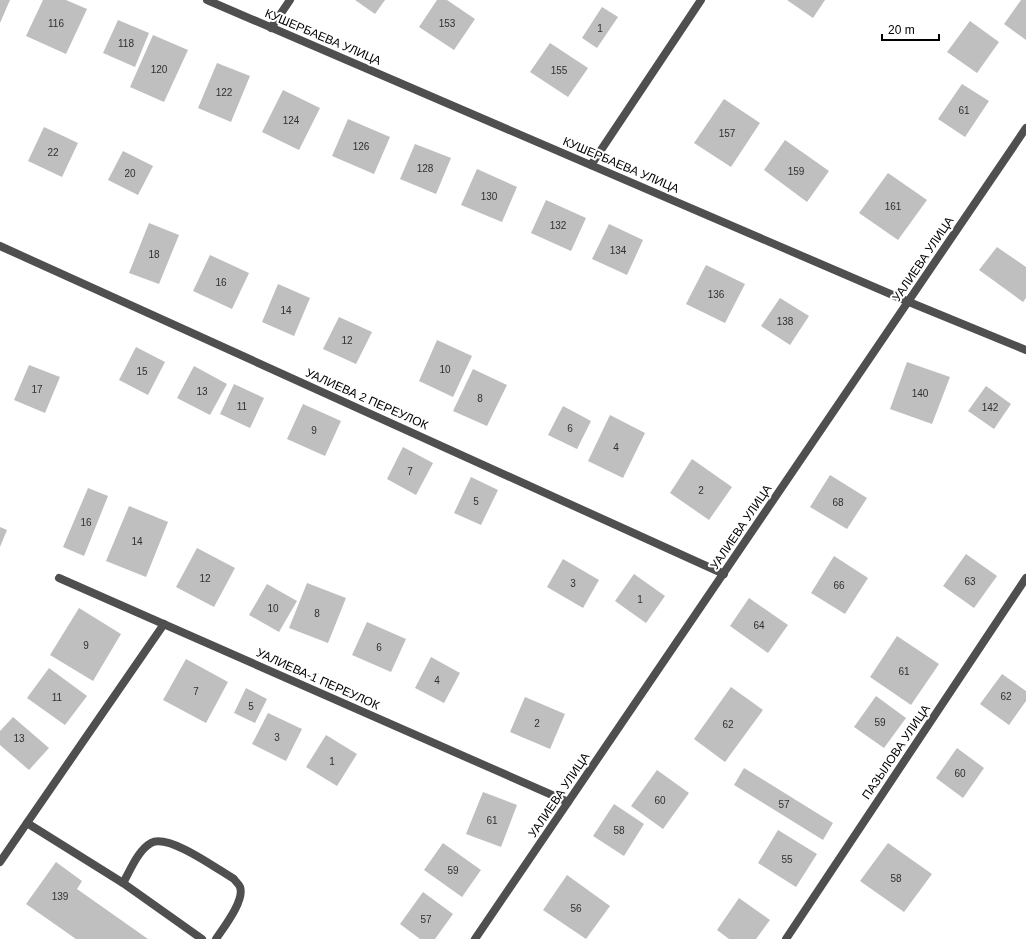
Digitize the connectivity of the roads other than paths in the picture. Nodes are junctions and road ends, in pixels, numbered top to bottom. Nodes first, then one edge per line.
1 (207, 0) edge
2 (290, 0) edge
3 (701, 0) edge
4 (272, 28) junction
5 (1026, 128) edge
6 (591, 165) junction
7 (0, 246) edge
8 (909, 302) junction
9 (1026, 350) edge
10 (724, 574) junction
11 (59, 578) dead end
12 (1026, 578) edge
13 (164, 624) junction
14 (568, 802) junction
15 (27, 823) junction
16 (0, 862) edge
17 (123, 883) junction
18 (202, 939) edge
19 (216, 939) edge
20 (475, 939) edge
21 (786, 939) edge

1 - 4 street, КУШЕРБАЕВА УЛИЦА
2 - 4 street
3 - 6 street
4 - 6 street, КУШЕРБАЕВА УЛИЦА
5 - 8 street, УАЛИЕВА УЛИЦА
6 - 8 street, КУШЕРБАЕВА УЛИЦА
7 - 10 street, УАЛИЕВА 2 ПЕРЕУЛОК
8 - 9 street, КУШЕРБАЕВА УЛИЦА
8 - 10 street, УАЛИЕВА УЛИЦА
10 - 14 street, УАЛИЕВА УЛИЦА
11 - 13 street, УАЛИЕВА-1 ПЕРЕУЛОК
12 - 21 street, ПАЗЫЛОВА УЛИЦА
13 - 14 street, УАЛИЕВА-1 ПЕРЕУЛОК
13 - 15 street
14 - 20 street, УАЛИЕВА УЛИЦА
15 - 16 street
15 - 17 street
17 - 18 street
17 - 19 street

